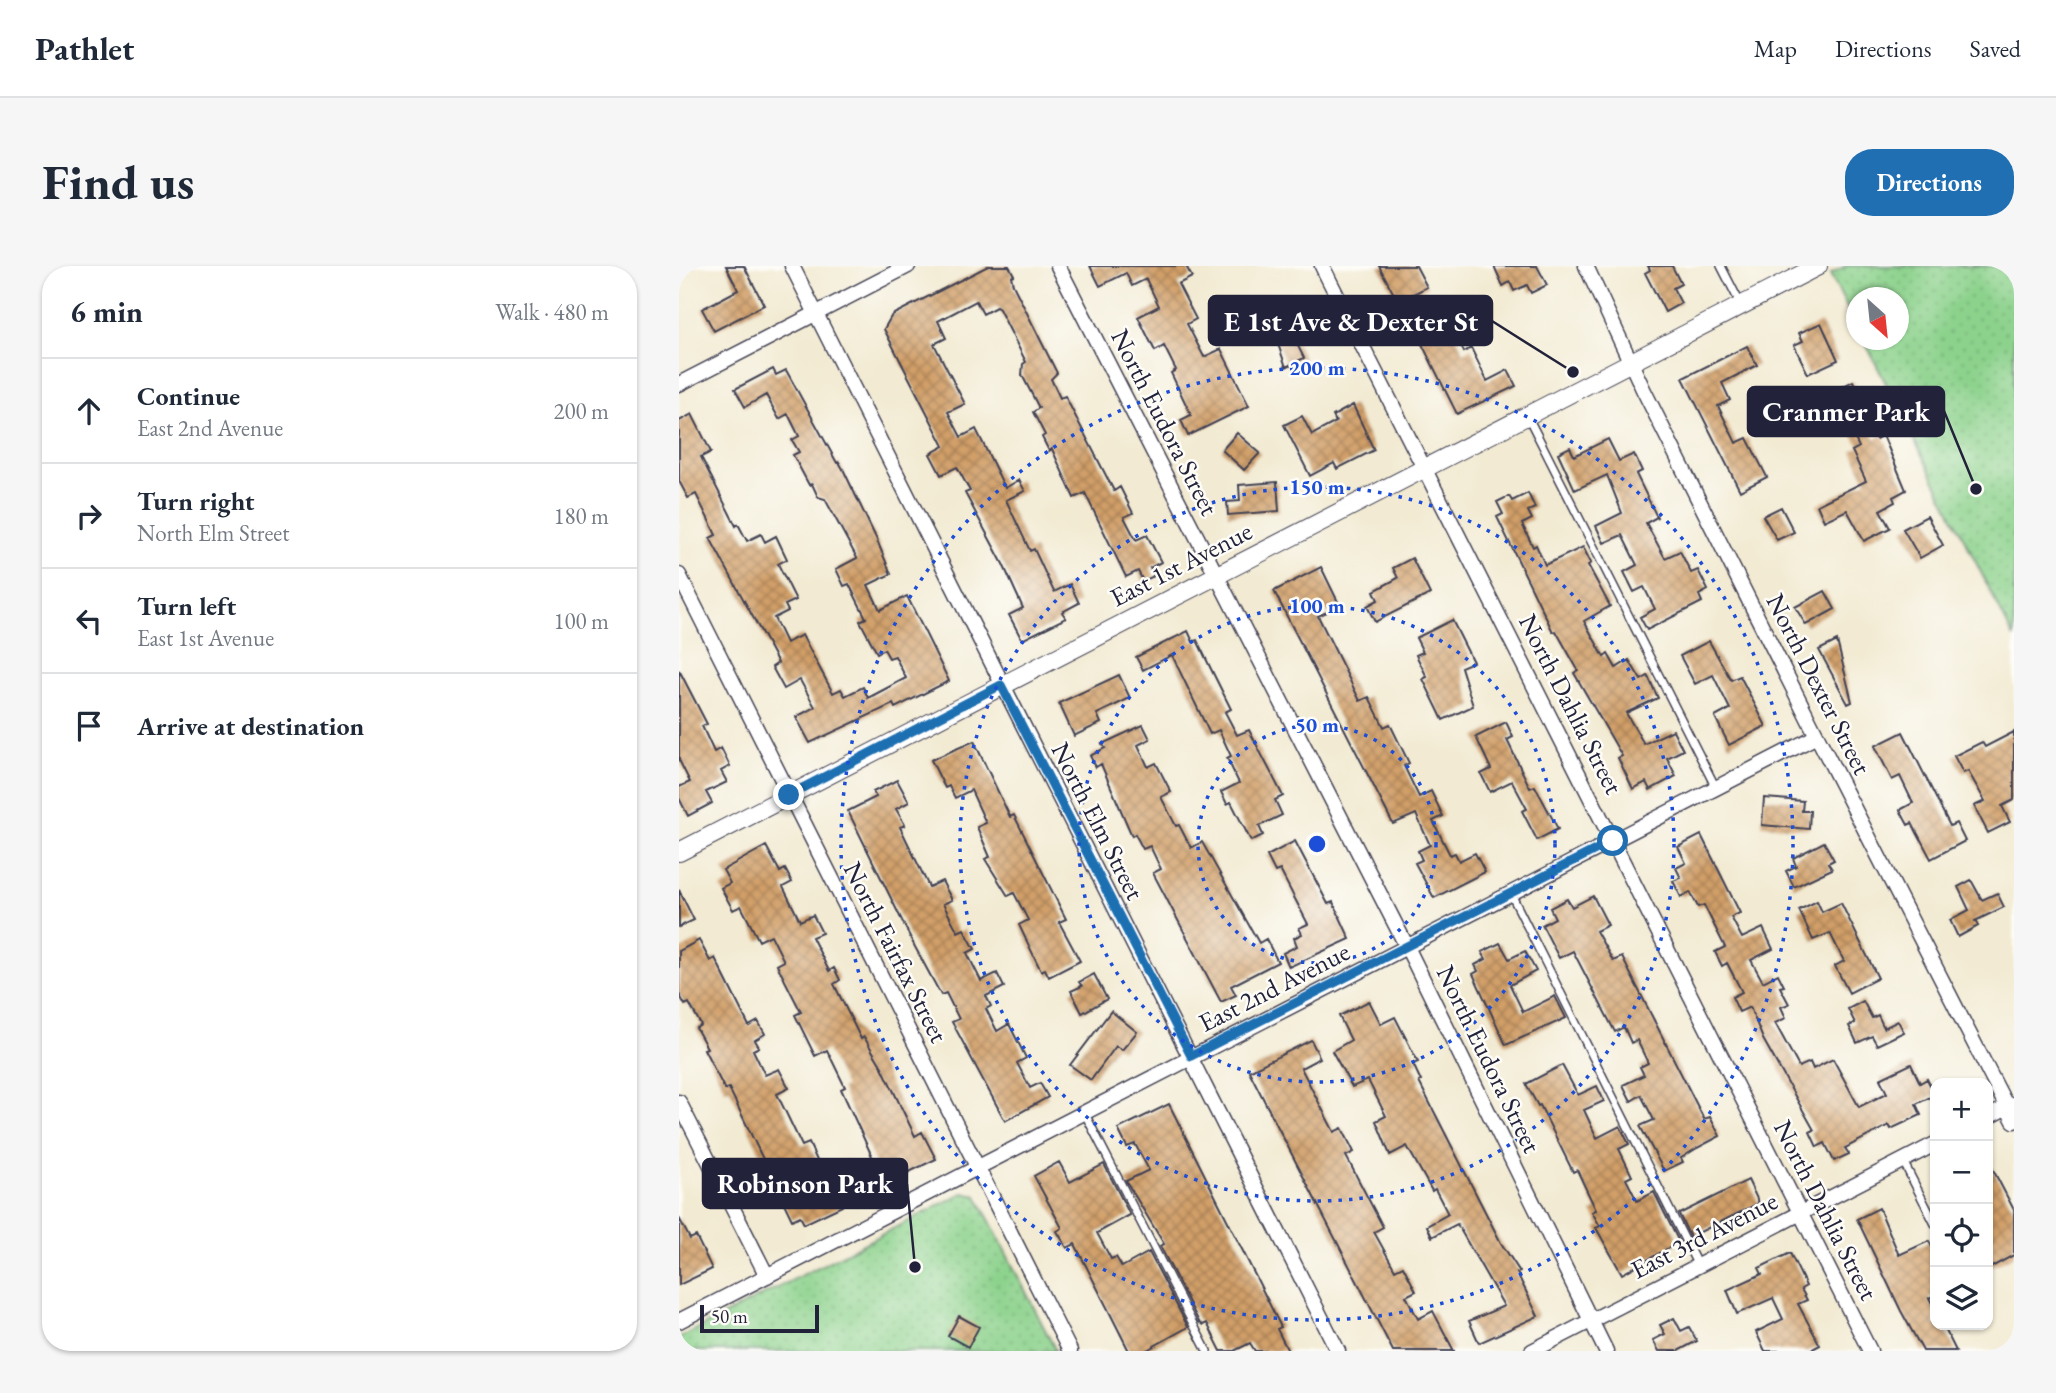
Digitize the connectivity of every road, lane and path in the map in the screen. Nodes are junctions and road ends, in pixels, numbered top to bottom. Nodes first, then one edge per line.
1 (792, 266) edge
2 (908, 266) edge
3 (1058, 266) edge
4 (1322, 266) edge
5 (1586, 266) edge
6 (1721, 266) edge
7 (1818, 266) edge
8 (1742, 306) junction
9 (816, 313) junction
10 (1632, 362) junction
11 (679, 384) edge
12 (1528, 415) junction
13 (1423, 469) junction
14 (679, 575) edge
15 (1215, 576) junction
16 (1001, 685) junction
17 (1817, 736) junction
18 (1716, 788) junction
19 (789, 795) junction
20 (1613, 841) junction
21 (679, 852) edge
22 (1511, 893) junction
23 (1407, 947) junction
24 (1191, 1056) junction
25 (679, 1102) edge
26 (2010, 1105) edge
27 (1084, 1112) junction
28 (1993, 1114) edge
29 (2014, 1121) edge
30 (1930, 1146) edge
31 (1903, 1160) junction
32 (978, 1167) junction
33 (1800, 1213) junction
34 (1930, 1214) edge
35 (1698, 1266) junction
36 (767, 1276) junction
37 (679, 1321) edge
38 (1591, 1321) junction
39 (1070, 1351) edge
40 (1207, 1351) edge
41 (1338, 1351) edge
42 (1532, 1351) edge
43 (1606, 1351) edge
44 (1870, 1351) edge

1 - 9 street, North Elm Street
2 - 9 street
3 - 15 street, North Eudora Street
4 - 13 street, North Dahlia Street
5 - 10 street, North Dexter Street
6 - 8 lane
7 - 8 street, East 1st Avenue
8 - 10 street, East 1st Avenue
9 - 11 street
9 - 16 street, North Elm Street
10 - 12 street, East 1st Avenue
10 - 17 street, North Dexter Street
12 - 13 street, East 1st Avenue
12 - 18 lane
13 - 15 street, East 1st Avenue
13 - 20 street, North Dahlia Street
14 - 19 street, North Fairfax Street
15 - 16 street, East 1st Avenue
15 - 23 street, North Eudora Street
16 - 19 street, East 1st Avenue
16 - 24 street, North Elm Street
17 - 18 street, East 2nd Avenue
17 - 26 street, North Dexter Street
18 - 20 street, East 2nd Avenue
19 - 21 street, East 1st Avenue
19 - 32 street, North Fairfax Street
20 - 22 street, East 2nd Avenue
20 - 33 street, North Dahlia Street
22 - 23 street, East 2nd Avenue
22 - 35 lane
23 - 24 street, East 2nd Avenue
23 - 38 street, North Eudora Street
24 - 27 street, East 2nd Avenue
24 - 41 street, North Elm Street
25 - 36 street
26 - 28 street
26 - 29 street, North Dexter Street
27 - 32 street, East 2nd Avenue
27 - 40 lane
30 - 31 street, East 3rd Avenue
31 - 33 street, East 3rd Avenue
31 - 34 lane
32 - 36 street, East 2nd Avenue
32 - 39 street, North Fairfax Street
33 - 35 street, East 3rd Avenue
33 - 44 street, North Dahlia Street
35 - 38 street, East 3rd Avenue
36 - 37 street, East 2nd Avenue
38 - 42 street, East 3rd Avenue
38 - 43 street, North Eudora Street

